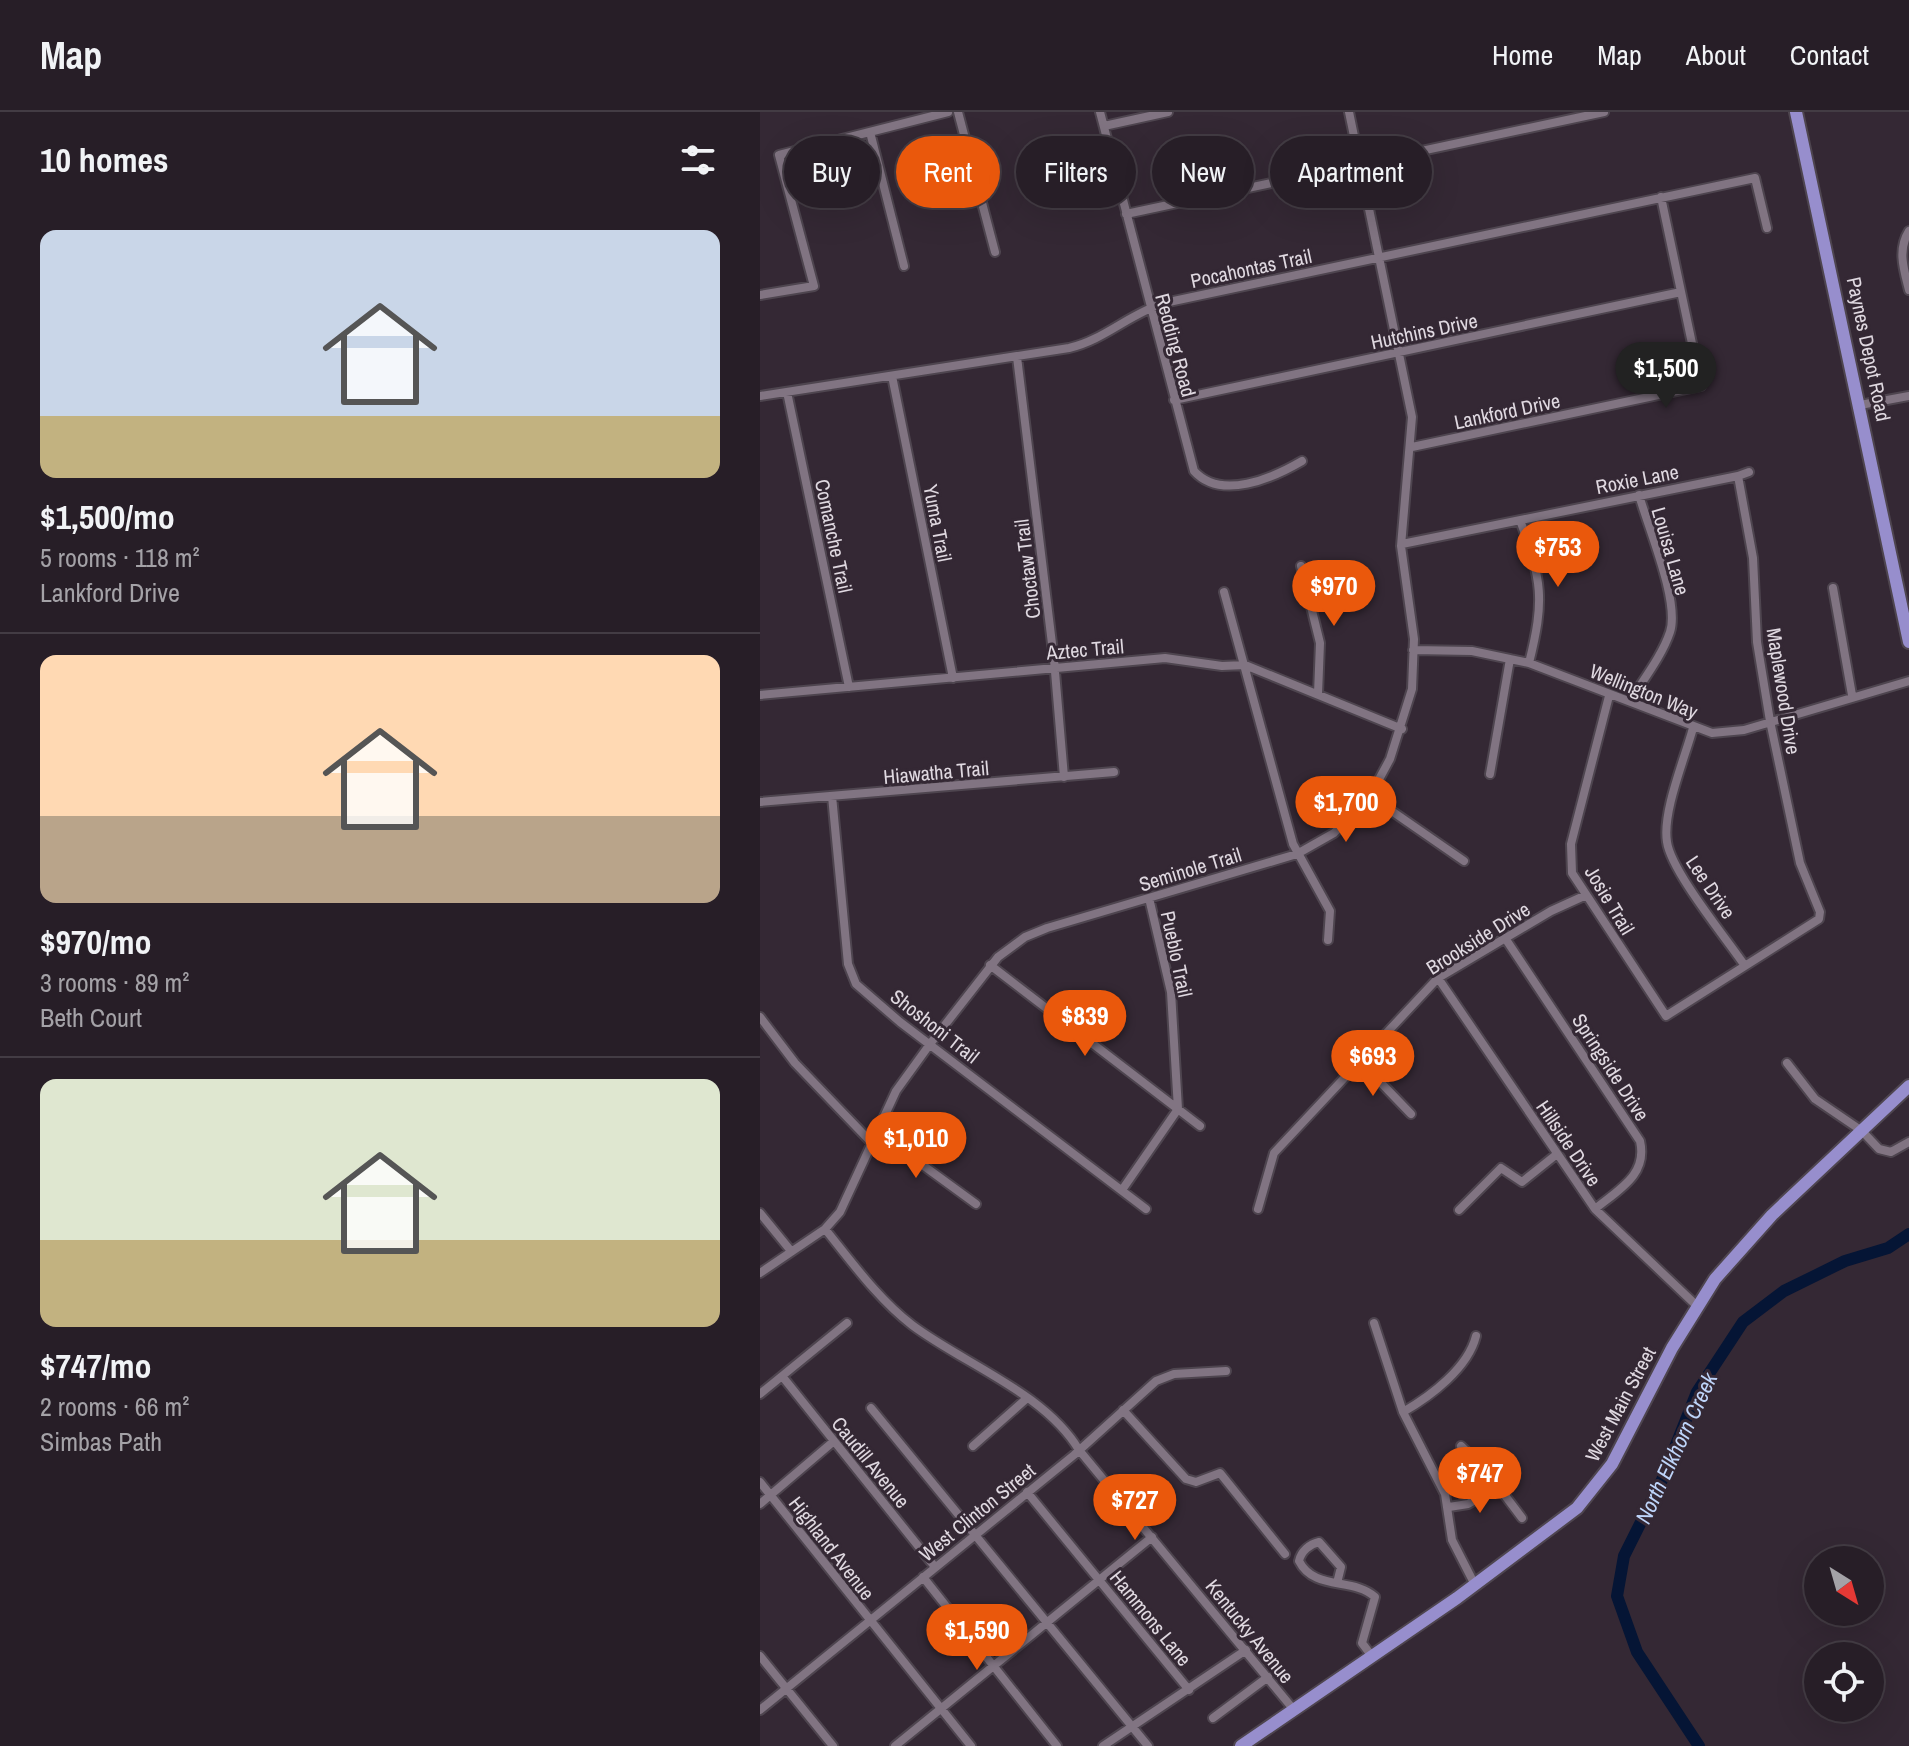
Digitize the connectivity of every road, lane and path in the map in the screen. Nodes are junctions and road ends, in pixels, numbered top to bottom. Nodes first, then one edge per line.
1 (948, 112) edge
2 (958, 112) edge
3 (1168, 112) edge
4 (1349, 112) edge
5 (1604, 112) edge
6 (1796, 112) edge
7 (1103, 113) edge
8 (1143, 115) edge
9 (1104, 126) junction
10 (870, 132) junction
11 (1354, 136) edge
12 (1432, 149) edge
13 (1270, 183) edge
14 (1661, 197) junction
15 (1369, 208) edge
16 (1126, 214) junction
17 (1767, 228) dead end
18 (1909, 231) edge
19 (995, 252) dead end
20 (1380, 257) junction
21 (904, 266) dead end
22 (1909, 290) edge
23 (1681, 292) junction
24 (760, 295) edge
25 (1150, 307) junction
26 (1399, 352) junction
27 (1017, 357) junction
28 (892, 376) junction
29 (787, 392) junction
30 (760, 396) edge
31 (1909, 396) edge
32 (1174, 400) junction
33 (1860, 405) junction
34 (1412, 447) junction
35 (1302, 461) dead end
36 (1749, 472) dead end
37 (1738, 476) junction
38 (1639, 495) junction
39 (1520, 520) junction
40 (1402, 544) junction
41 (1301, 566) dead end
42 (1833, 588) dead end
43 (1224, 592) dead end
44 (1909, 642) edge
45 (1413, 650) junction
46 (1510, 659) junction
47 (1529, 663) junction
48 (1245, 665) junction
49 (1055, 668) junction
50 (953, 678) junction
51 (1909, 681) edge
52 (849, 687) junction
53 (1318, 694) junction
54 (760, 695) edge
55 (1852, 695) junction
56 (1609, 696) junction
57 (1630, 701) junction
58 (1770, 721) junction
59 (1693, 728) junction
60 (1402, 729) junction
61 (1114, 772) dead end
62 (1490, 774) dead end
63 (1064, 777) junction
64 (832, 796) junction
65 (1370, 796) junction
66 (760, 802) edge
67 (1297, 854) junction
68 (1464, 861) dead end
69 (1584, 896) junction
70 (1149, 898) junction
71 (1505, 938) junction
72 (1328, 940) dead end
73 (990, 965) junction
74 (1745, 966) junction
75 (1438, 978) junction
76 (760, 1017) edge
77 (930, 1044) junction
78 (1359, 1060) junction
79 (1787, 1063) dead end
80 (1909, 1086) edge
81 (1178, 1109) junction
82 (1411, 1114) dead end
83 (1200, 1126) dead end
84 (876, 1131) junction
85 (1862, 1131) junction
86 (871, 1142) junction
87 (1909, 1142) edge
88 (1557, 1154) junction
89 (1122, 1190) junction
90 (976, 1204) dead end
91 (1146, 1209) dead end
92 (1258, 1209) dead end
93 (1595, 1209) junction
94 (1459, 1210) dead end
95 (760, 1213) edge
96 (825, 1229) junction
97 (791, 1251) junction
98 (760, 1273) edge
99 (1697, 1306) junction
100 (847, 1323) dead end
101 (1374, 1323) dead end
102 (1476, 1336) dead end
103 (1226, 1371) dead end
104 (782, 1376) junction
105 (760, 1394) edge
106 (1026, 1399) junction
107 (871, 1408) dead end
108 (1123, 1410) junction
109 (1403, 1412) junction
110 (834, 1441) junction
111 (973, 1446) dead end
112 (1461, 1446) dead end
113 (1079, 1450) junction
114 (760, 1482) edge
115 (1498, 1487) junction
116 (1027, 1492) junction
117 (770, 1496) junction
118 (760, 1504) edge
119 (1449, 1507) junction
120 (1522, 1518) dead end
121 (975, 1535) junction
122 (1152, 1537) junction
123 (1285, 1554) dead end
124 (935, 1567) junction
125 (923, 1577) junction
126 (1099, 1580) junction
127 (1337, 1583) junction
128 (1475, 1585) junction
129 (869, 1621) junction
130 (1046, 1623) junction
131 (1246, 1650) junction
132 (1371, 1655) junction
133 (760, 1656) edge
134 (992, 1666) junction
135 (1268, 1677) junction
136 (786, 1689) junction
137 (1189, 1690) junction
138 (941, 1708) junction
139 (760, 1710) edge
140 (1294, 1710) junction
141 (1213, 1718) dead end
142 (1132, 1727) junction
143 (833, 1746) edge
144 (895, 1746) edge
145 (971, 1746) edge
146 (1057, 1746) edge
147 (1103, 1746) edge
148 (1148, 1746) edge
149 (1241, 1746) edge

1 - 10 street
2 - 19 street
3 - 8 street
4 - 11 street, Seminole Trail
5 - 12 street
6 - 33 main road, Paynes Depot Road
7 - 9 street, Redding Road
8 - 9 street
9 - 16 street, Redding Road
10 - 21 street
10 - 24 street
13 - 16 street
14 - 17 street, Pocahontas Trail
14 - 20 street, Pocahontas Trail
14 - 23 street, Lankford Drive
15 - 20 street, Seminole Trail
16 - 25 street, Redding Road
18 - 22 street
20 - 25 street, Pocahontas Trail
20 - 26 street, Seminole Trail
23 - 26 street, Hutchins Drive
23 - 34 street, Lankford Drive
25 - 27 street, Pocahontas Trail
25 - 32 street, Redding Road
26 - 32 street, Hutchins Drive
26 - 34 street, Seminole Trail
27 - 28 street, Pocahontas Trail
27 - 49 street, Choctaw Trail
28 - 29 street, Pocahontas Trail
28 - 50 street, Yuma Trail
29 - 30 street, Pocahontas Trail
29 - 52 street, Comanche Trail
31 - 33 street
32 - 35 street, Redding Road
33 - 44 main road, Paynes Depot Road
34 - 40 street, Seminole Trail
36 - 37 street
37 - 38 street, Roxie Lane
37 - 58 street, Maplewood Drive
38 - 39 street, Roxie Lane
38 - 57 street, Louisa Lane
39 - 40 street, Roxie Lane
39 - 47 street
40 - 45 street, Seminole Trail
41 - 53 street
42 - 55 street
43 - 48 street
45 - 46 street, Wellington Way
45 - 60 street, Seminole Trail
46 - 47 street, Wellington Way
46 - 62 street
47 - 56 street, Wellington Way
48 - 49 street, Aztec Trail
48 - 53 street, Aztec Trail
48 - 67 street
49 - 50 street, Aztec Trail
49 - 63 street, Choctaw Trail
50 - 52 street, Aztec Trail
51 - 55 street, Wellington Way
52 - 54 street, Aztec Trail
53 - 60 street, Aztec Trail
55 - 58 street, Wellington Way
56 - 57 street, Wellington Way
56 - 69 street, Josie Trail
57 - 59 street, Wellington Way
58 - 59 street, Wellington Way
58 - 74 street, Maplewood Drive
59 - 74 street, Lee Drive
60 - 65 street, Seminole Trail
61 - 63 street, Hiawatha Trail
63 - 64 street, Hiawatha Trail
64 - 66 street, Hiawatha Trail
64 - 77 street, Shoshoni Trail
65 - 67 street, Seminole Trail
65 - 68 street
67 - 70 street, Seminole Trail
67 - 72 street
69 - 71 street, Brookside Drive
69 - 74 street, Josie Trail
70 - 73 street, Seminole Trail
70 - 81 street, Pueblo Trail
71 - 75 street, Brookside Drive
71 - 93 street, Springside Drive
73 - 77 street, Seminole Trail
73 - 81 street
75 - 78 street, Brookside Drive
75 - 88 street, Hillside Drive
76 - 86 street
77 - 84 street, Seminole Trail
77 - 89 street, Shoshoni Trail
78 - 82 street
78 - 92 street, Brookside Drive
79 - 85 street
80 - 85 main road, West Main Street
81 - 83 street
81 - 89 street
84 - 86 street, Seminole Trail
84 - 90 street
85 - 87 street
85 - 99 main road, West Main Street
86 - 96 street, Seminole Trail
88 - 93 street, Hillside Drive
88 - 94 street
89 - 91 street, Shoshoni Trail
93 - 99 street, Hillside Drive
95 - 97 street
96 - 97 street, Seminole Trail
96 - 106 street, Kentucky Avenue
97 - 98 street, Seminole Trail
99 - 128 main road, West Main Street
100 - 104 street
101 - 109 street
102 - 109 street
103 - 108 street, West Clinton Street
104 - 105 street
104 - 110 street, Caudill Avenue
106 - 111 street
106 - 113 street, Kentucky Avenue
107 - 121 street
108 - 113 street, West Clinton Street
108 - 123 street
109 - 119 street
110 - 117 street
110 - 124 street, Caudill Avenue
112 - 115 street
113 - 116 street, West Clinton Street
113 - 122 street, Kentucky Avenue
114 - 117 street, Highland Avenue
115 - 119 street
115 - 120 street
116 - 121 street, West Clinton Street
116 - 126 street, Hammons Lane
117 - 118 street
117 - 129 street, Highland Avenue
119 - 128 street
121 - 124 street, West Clinton Street
121 - 130 street
122 - 126 street
122 - 131 street, Kentucky Avenue
124 - 125 street, West Clinton Street
125 - 129 street, West Clinton Street
125 - 134 street
126 - 130 street
126 - 137 street, Hammons Lane
127 - 127 street
127 - 132 street
128 - 132 main road, West Main Street
129 - 136 street, West Clinton Street
129 - 138 street, Highland Avenue
130 - 134 street
130 - 142 street
131 - 135 street, Kentucky Avenue
131 - 137 street
132 - 140 main road, West Main Street
133 - 136 street
134 - 138 street
134 - 146 street
135 - 140 street, Kentucky Avenue
135 - 141 street
136 - 139 street, West Clinton Street
136 - 143 street
137 - 142 street
138 - 144 street
138 - 145 street, Highland Avenue
140 - 149 main road, West Main Street
142 - 147 street
142 - 148 street

